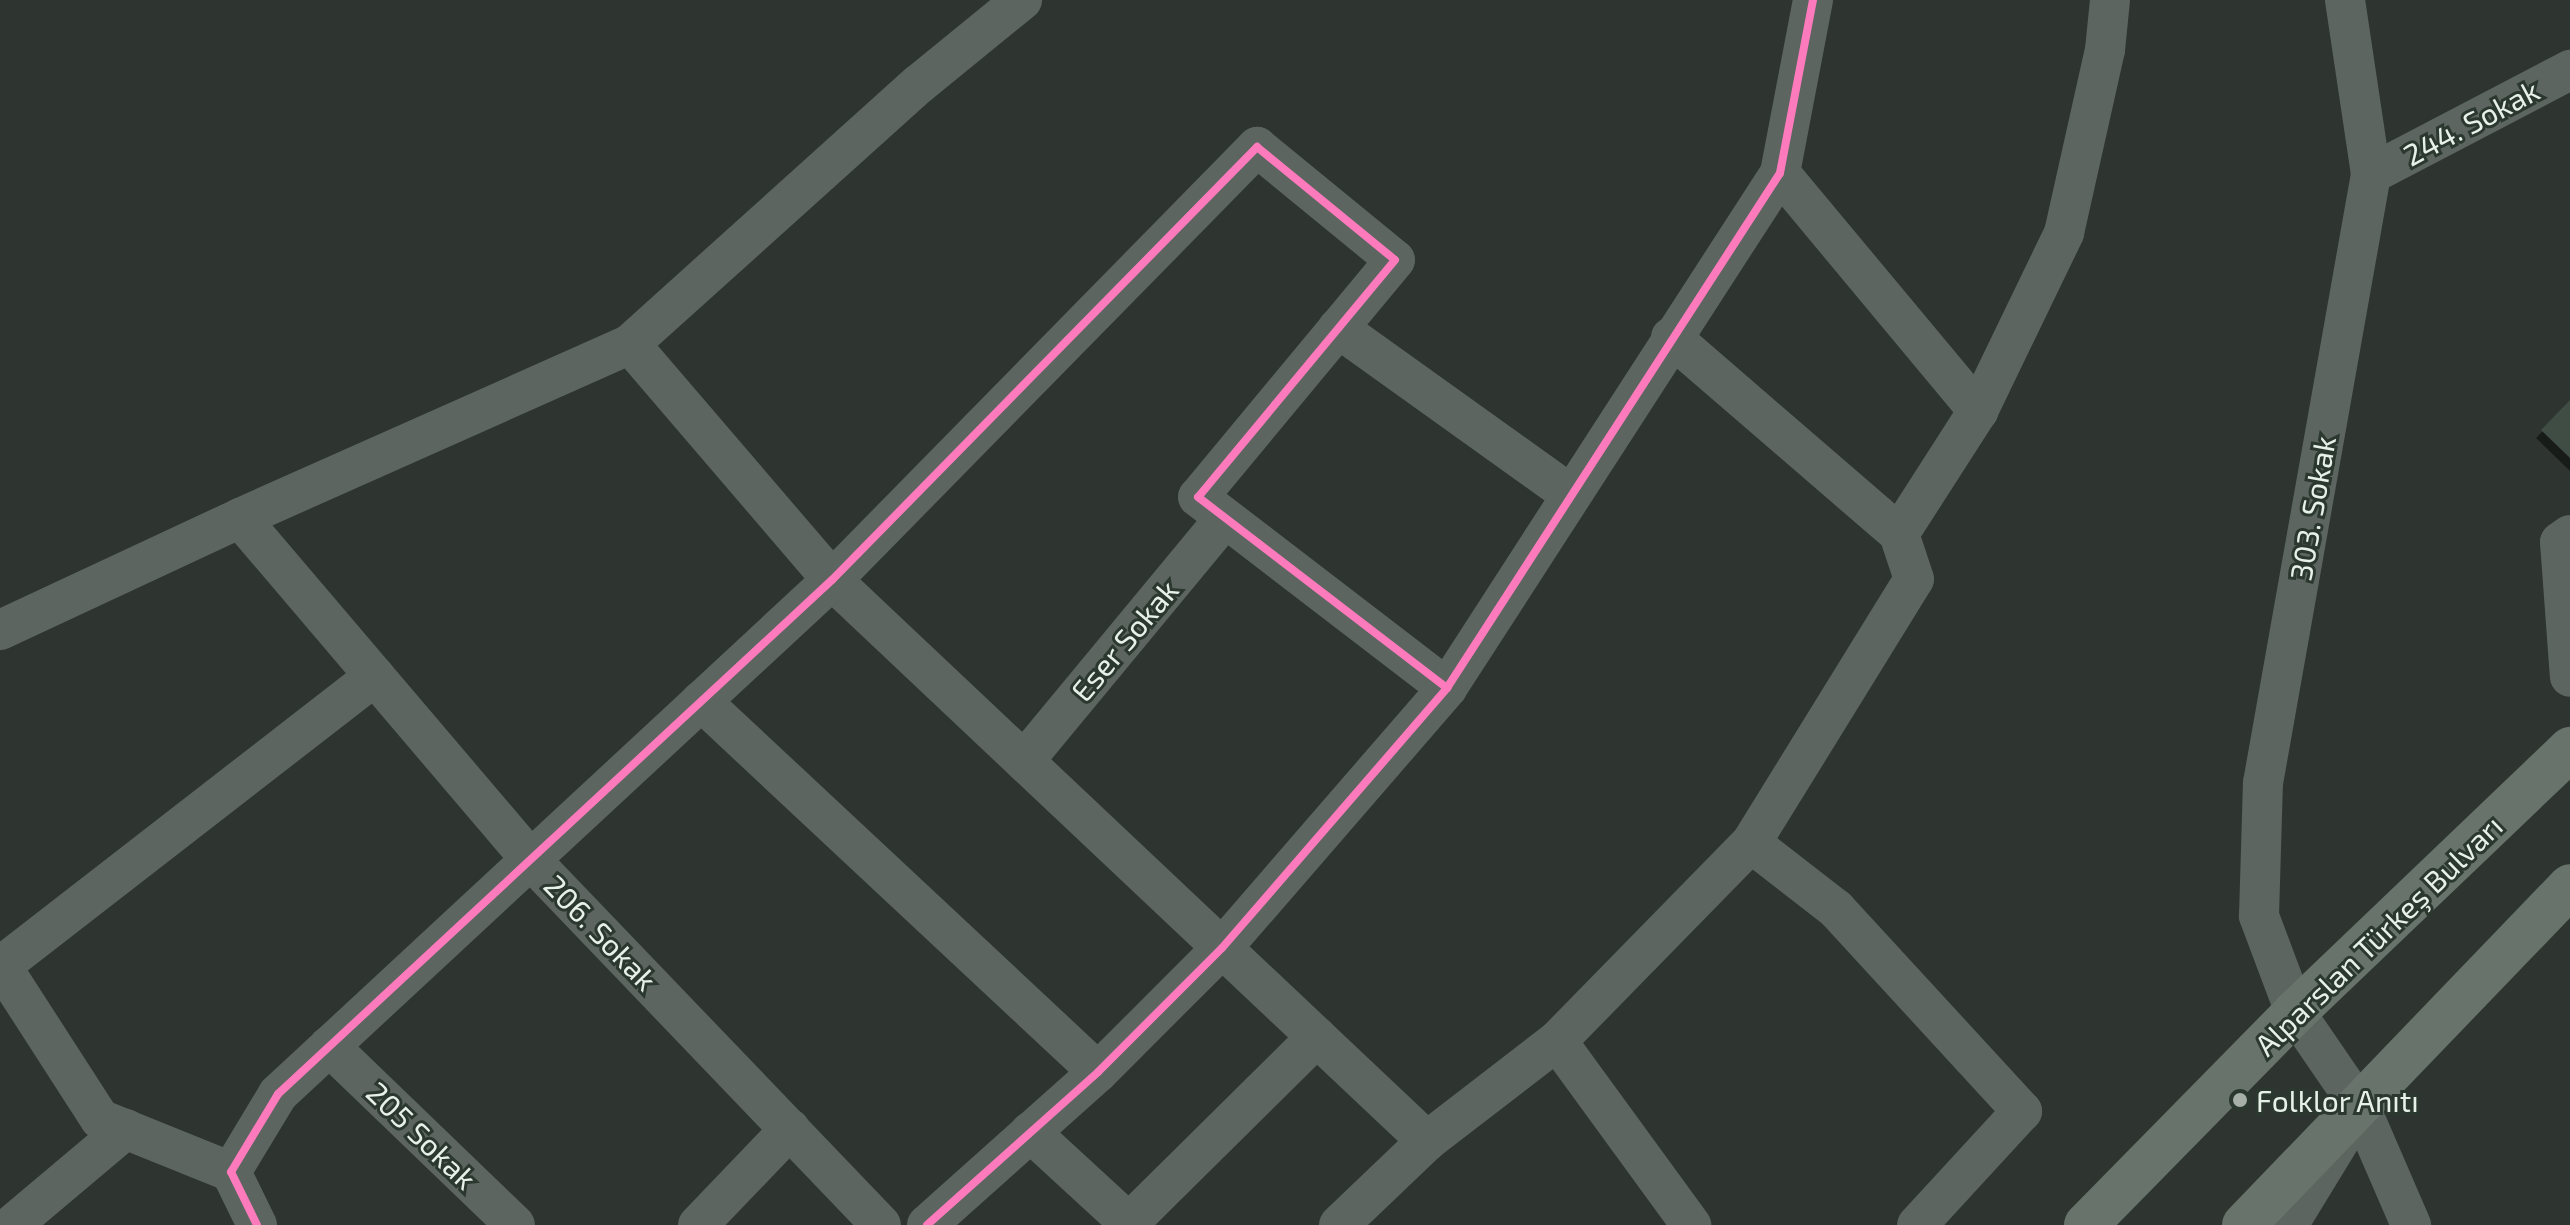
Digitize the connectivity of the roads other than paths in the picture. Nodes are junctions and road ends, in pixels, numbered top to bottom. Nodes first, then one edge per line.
1 (1022, 0) edge
2 (1813, 0) edge
3 (2110, 0) edge
4 (2345, 0) edge
5 (2570, 70) edge
6 (1780, 173) junction
7 (2371, 174) junction
8 (1338, 328) junction
9 (1671, 337) junction
10 (630, 344) junction
11 (1978, 411) junction
12 (1571, 495) junction
13 (240, 518) junction
14 (1225, 518) junction
15 (1899, 534) junction
16 (2570, 535) edge
17 (832, 580) junction
18 (0, 630) edge
19 (375, 676) junction
20 (2570, 677) edge
21 (1447, 688) junction
22 (701, 701) junction
23 (2570, 749) edge
24 (1024, 761) junction
25 (1751, 843) junction
26 (530, 859) junction
27 (2570, 886) edge
28 (1222, 948) junction
29 (1, 965) edge
30 (2295, 1012) junction
31 (1317, 1037) junction
32 (1557, 1041) junction
33 (329, 1046) junction
34 (1098, 1072) junction
35 (2360, 1107) junction
36 (126, 1129) junction
37 (790, 1129) junction
38 (1030, 1132) junction
39 (1427, 1141) junction
40 (231, 1172) junction
41 (1139, 1221) edge
42 (12, 1225) edge
43 (257, 1225) edge
44 (515, 1225) edge
45 (698, 1225) edge
46 (881, 1225) edge
47 (927, 1225) edge
48 (1339, 1225) edge
49 (1691, 1225) edge
50 (1917, 1225) edge
51 (2086, 1225) edge
52 (2244, 1225) edge
53 (2288, 1225) edge
54 (2411, 1225) edge

1 - 10 street
2 - 6 street
3 - 11 street
4 - 7 street, 303. Sokak
5 - 7 street, 244. Sokak
6 - 9 street
6 - 11 street
7 - 30 street, 303. Sokak
8 - 12 street
8 - 14 street
8 - 17 street
9 - 12 street
9 - 15 street
10 - 13 street
10 - 17 street
11 - 15 street
12 - 21 street
13 - 18 street
13 - 19 street, 206. Sokak
14 - 21 street
14 - 24 street, Eser Sokak
15 - 25 street
16 - 20 street
17 - 22 street
17 - 24 street
19 - 26 street, 206. Sokak
19 - 29 street
21 - 28 street
22 - 26 street
22 - 34 street
23 - 30 highway, Alparslan Türkeş Bulvarı
24 - 28 street
25 - 32 street
25 - 50 street
26 - 33 street
26 - 37 street, 206. Sokak
27 - 35 highway
28 - 31 street
28 - 34 street
29 - 36 street
30 - 35 street, 303. Sokak
30 - 51 highway, Alparslan Türkeş Bulvarı
31 - 39 street
31 - 41 street
32 - 39 street
32 - 49 street
33 - 40 street
33 - 44 street, 205 Sokak
34 - 38 street
35 - 52 highway
35 - 53 street
35 - 54 street, 303. Sokak
36 - 40 street
36 - 42 street
37 - 45 street
37 - 46 street, 206. Sokak
38 - 41 street
38 - 47 street
39 - 48 street
40 - 43 street

